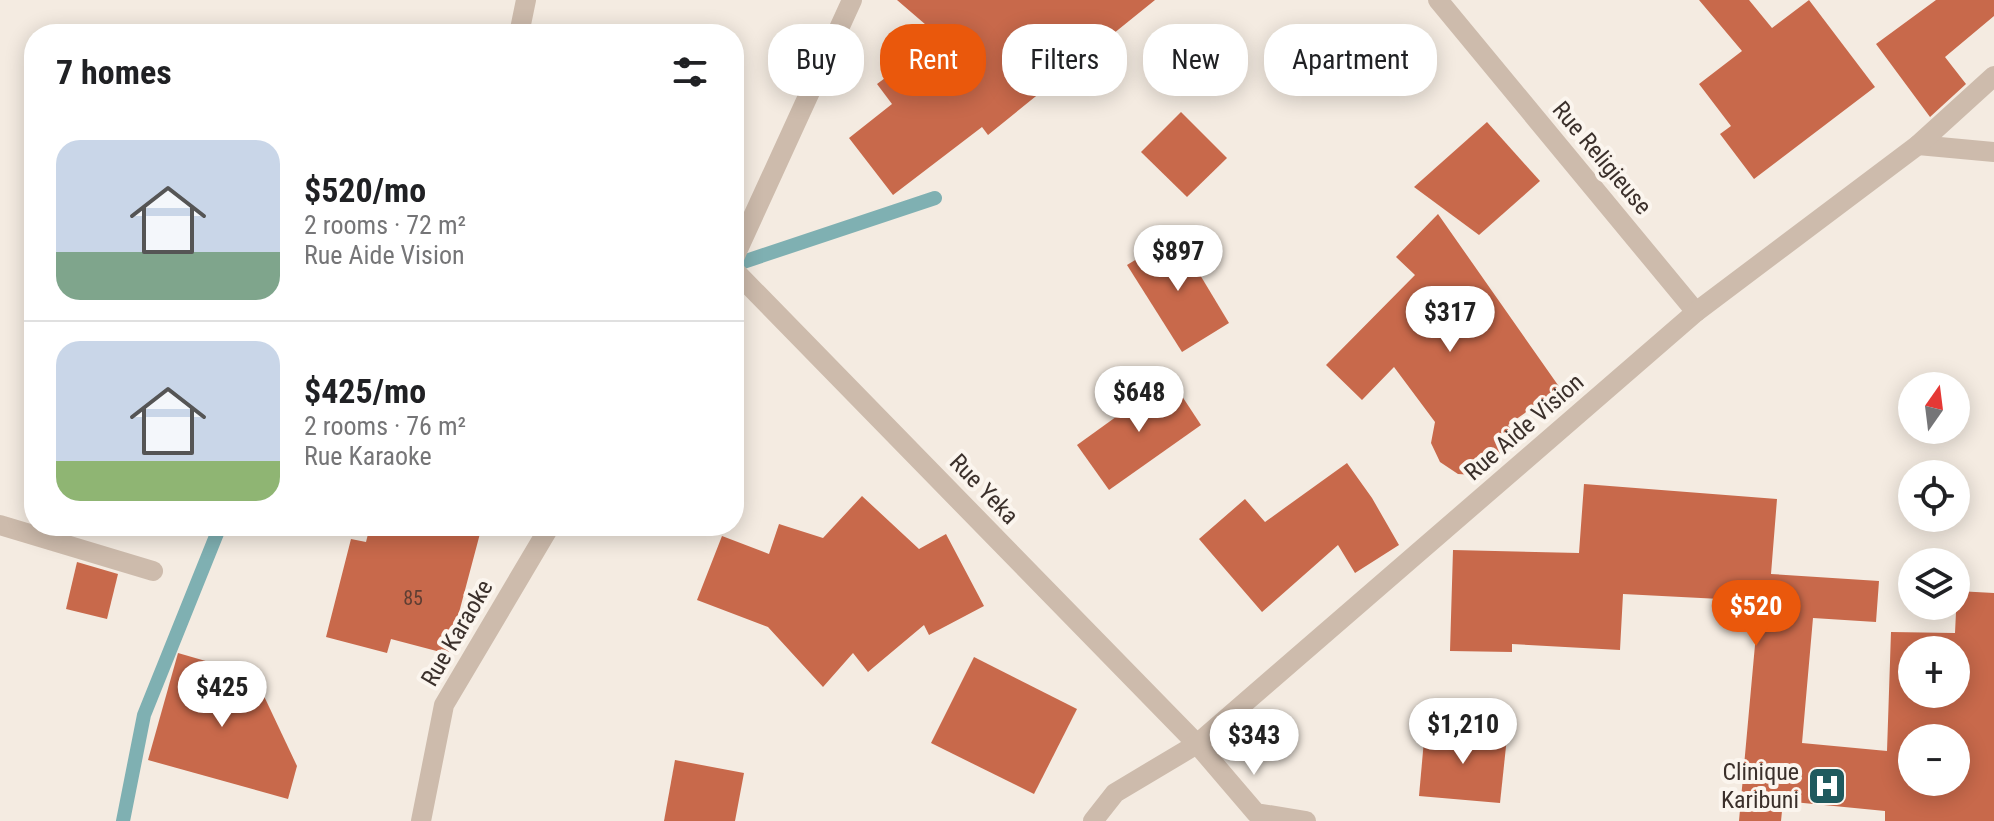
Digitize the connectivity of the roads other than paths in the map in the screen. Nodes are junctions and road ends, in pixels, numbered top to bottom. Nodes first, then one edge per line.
1 (526, 0) edge
2 (852, 0) edge
3 (1438, 0) edge
4 (521, 24) edge
5 (1994, 76) edge
6 (1918, 145) junction
7 (1994, 152) edge
8 (744, 236) edge
9 (744, 280) edge
10 (1696, 312) junction
11 (0, 525) edge
12 (24, 532) edge
13 (37, 536) edge
14 (544, 536) edge
15 (153, 571) dead end
16 (1197, 744) junction
17 (421, 821) edge
18 (1093, 821) edge
19 (1306, 821) edge

1 - 4 street
2 - 8 street
3 - 10 street, Rue Religieuse
5 - 6 street, Rue Aide Vision
6 - 7 street
6 - 10 street, Rue Aide Vision
9 - 16 street, Rue Yeka
10 - 16 street, Rue Aide Vision
11 - 12 street
13 - 15 street
14 - 17 street, Rue Karaoke
16 - 18 street, Rue Aide Vision
16 - 19 street, Rue Yeka

